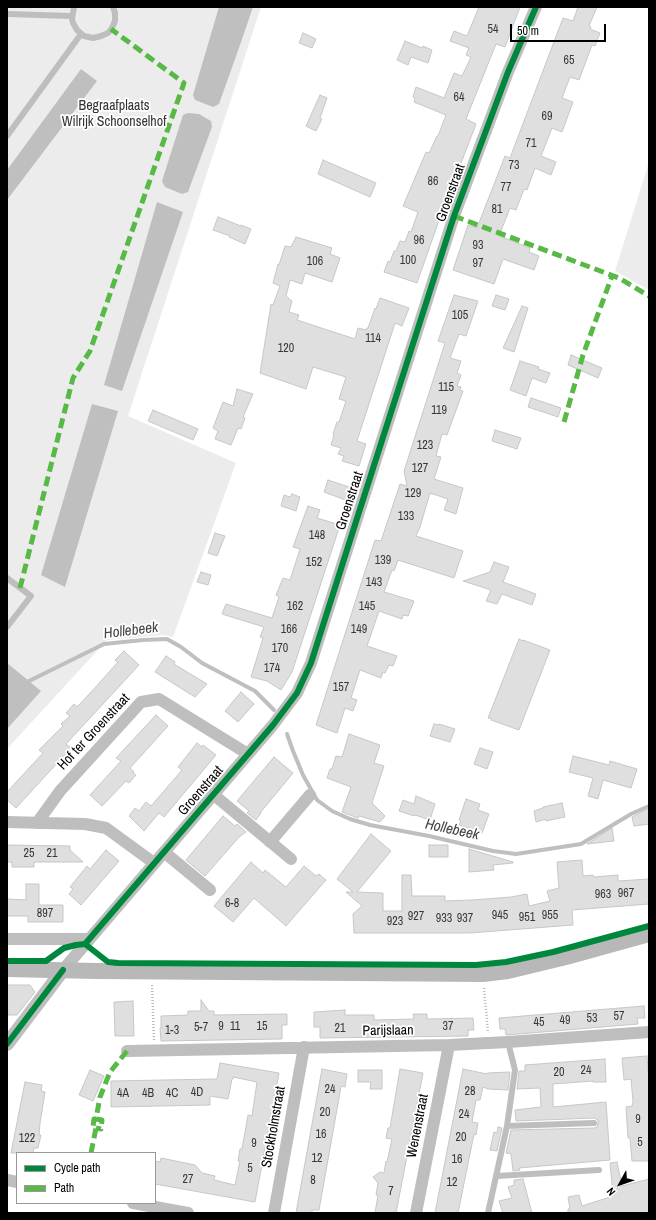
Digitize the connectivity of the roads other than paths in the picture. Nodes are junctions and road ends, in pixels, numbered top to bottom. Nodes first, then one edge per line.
1 (74, 7) edge
2 (113, 7) edge
3 (536, 7) edge
4 (7, 14) edge
5 (72, 16) junction
6 (81, 34) junction
7 (7, 136) edge
8 (7, 578) edge
9 (7, 627) edge
10 (248, 754) junction
11 (214, 795) junction
12 (310, 795) dead end
13 (7, 822) edge
14 (37, 823) junction
15 (270, 842) junction
16 (164, 852) junction
17 (291, 859) dead end
18 (154, 863) junction
19 (210, 890) dead end
20 (649, 934) edge
21 (7, 939) edge
22 (89, 940) junction
23 (7, 969) edge
24 (63, 970) junction
25 (649, 1032) edge
26 (508, 1042) junction
27 (7, 1044) edge
28 (449, 1045) junction
29 (304, 1047) junction
30 (127, 1051) dead end
31 (594, 1123) dead end
32 (507, 1126) junction
33 (599, 1170) dead end
34 (497, 1176) junction
35 (138, 1204) edge
36 (188, 1213) edge
37 (274, 1213) edge
38 (416, 1213) edge
39 (488, 1213) edge

1 - 5 lane
2 - 6 lane
3 - 10 street, Groenstraat
4 - 5 lane
5 - 6 lane
6 - 7 lane
8 - 9 lane
10 - 11 street, Groenstraat
10 - 14 street, Hof ter Groenstraat
11 - 15 street
11 - 16 street, Groenstraat
12 - 15 street
13 - 14 street
14 - 18 street
15 - 17 street
16 - 18 street, Groenstraat
16 - 19 street
18 - 22 street, Groenstraat
20 - 24 main road
21 - 22 street
22 - 24 street, Groenstraat
23 - 24 main road
24 - 27 street
25 - 26 street, Parijslaan
26 - 28 street, Parijslaan
26 - 32 lane
28 - 29 street, Parijslaan
28 - 38 street, Wenenstraat
29 - 30 street, Parijslaan
29 - 37 street, Stockholmstraat
31 - 32 lane
32 - 34 lane
33 - 34 lane
34 - 39 lane
35 - 36 street

